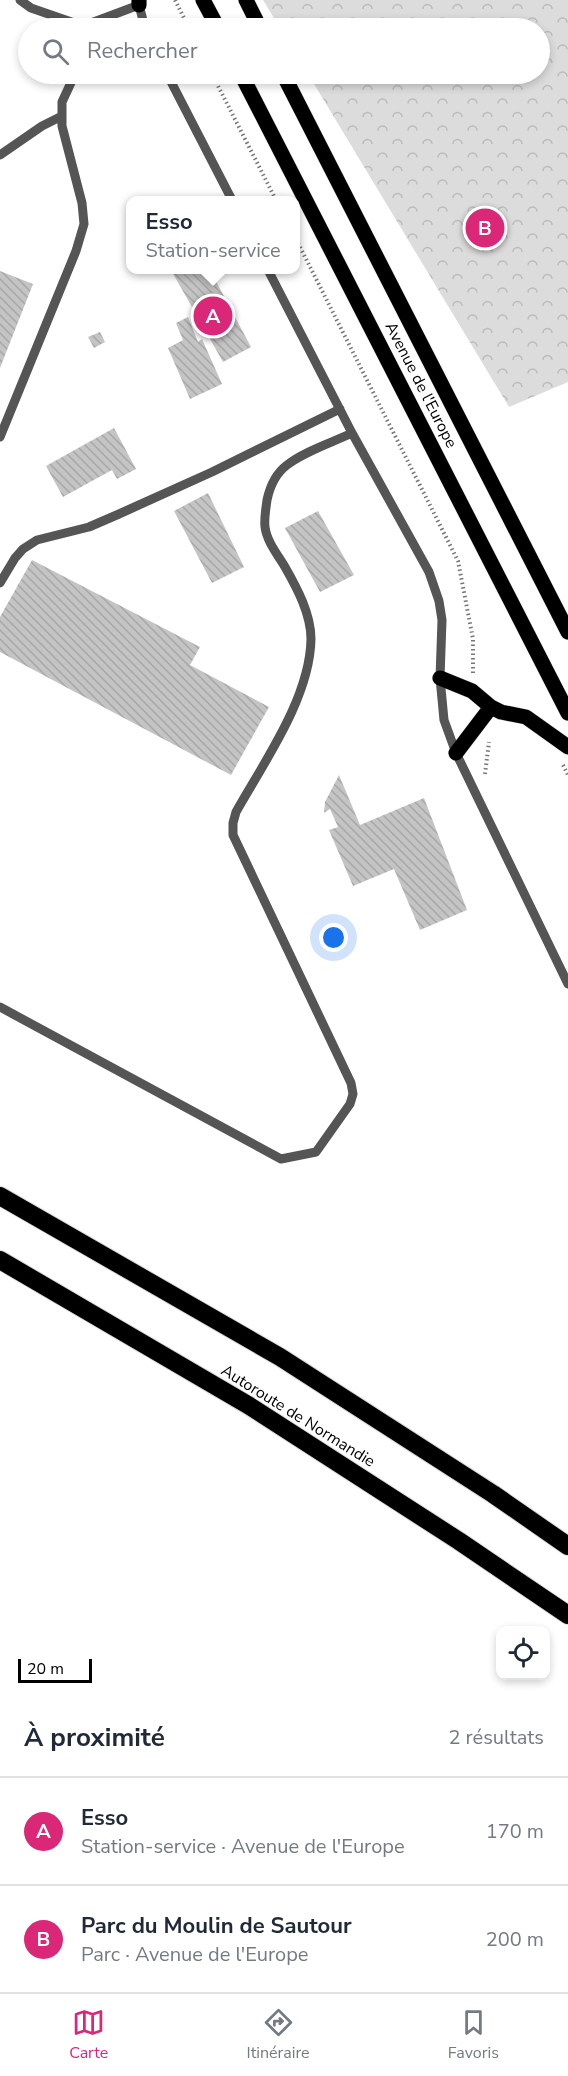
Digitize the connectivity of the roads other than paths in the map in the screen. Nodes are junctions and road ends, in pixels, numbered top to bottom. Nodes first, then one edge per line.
1 (20, 0) edge
2 (203, 0) edge
3 (246, 0) edge
4 (139, 2) edge
5 (58, 18) edge
6 (103, 18) edge
7 (143, 18) edge
8 (213, 18) edge
9 (255, 18) edge
10 (70, 84) edge
11 (172, 84) edge
12 (246, 84) edge
13 (288, 84) edge
14 (62, 116) junction
15 (0, 155) edge
16 (229, 196) edge
17 (270, 274) edge
18 (340, 409) junction
19 (352, 433) junction
20 (0, 437) edge
21 (0, 583) edge
22 (567, 630) edge
23 (440, 678) junction
24 (491, 707) junction
25 (568, 713) edge
26 (568, 747) edge
27 (456, 753) junction
28 (568, 984) edge
29 (0, 1007) edge
30 (0, 1196) edge
31 (0, 1260) edge
32 (568, 1546) edge
33 (568, 1616) edge

1 - 5 lane
2 - 8 main road
3 - 9 main road
4 - 6 lane
4 - 7 lane
10 - 14 lane
11 - 16 lane
12 - 25 main road, Avenue de l'Europe
13 - 22 main road, Avenue de l'Europe
14 - 15 lane
14 - 20 lane
17 - 18 lane
18 - 19 lane
18 - 21 lane
19 - 23 lane
19 - 29 lane
23 - 24 main road
23 - 27 lane
24 - 26 main road
24 - 27 main road
27 - 28 lane
30 - 32 highway
31 - 33 highway, Autoroute de Normandie

